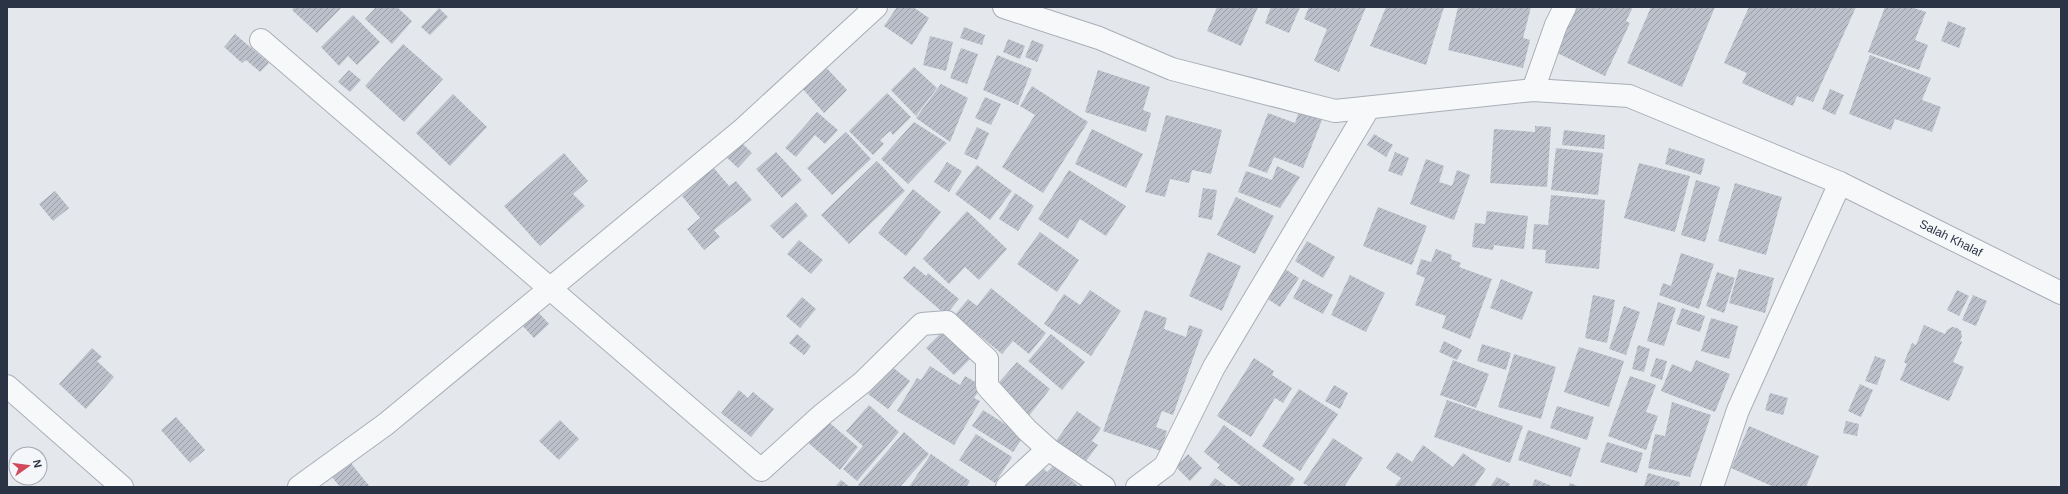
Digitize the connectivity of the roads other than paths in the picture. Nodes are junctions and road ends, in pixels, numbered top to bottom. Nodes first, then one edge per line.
1 (876, 7) edge
2 (1004, 7) edge
3 (1565, 7) edge
4 (261, 40) dead end
5 (1533, 90) junction
6 (1368, 109) junction
7 (1840, 183) junction
8 (550, 289) junction
9 (2061, 293) edge
10 (7, 386) edge
11 (1048, 449) junction
12 (122, 487) edge
13 (299, 487) edge
14 (1007, 487) edge
15 (1104, 487) edge
16 (1137, 487) edge
17 (1712, 487) edge

1 - 8 street
2 - 6 street, Salah Khalaf
3 - 5 street
4 - 8 street
5 - 6 street, Salah Khalaf
5 - 7 street, Salah Khalaf
6 - 16 street
7 - 9 street, Salah Khalaf
7 - 17 street
8 - 11 street
8 - 13 street
10 - 12 street
11 - 14 street
11 - 15 street

